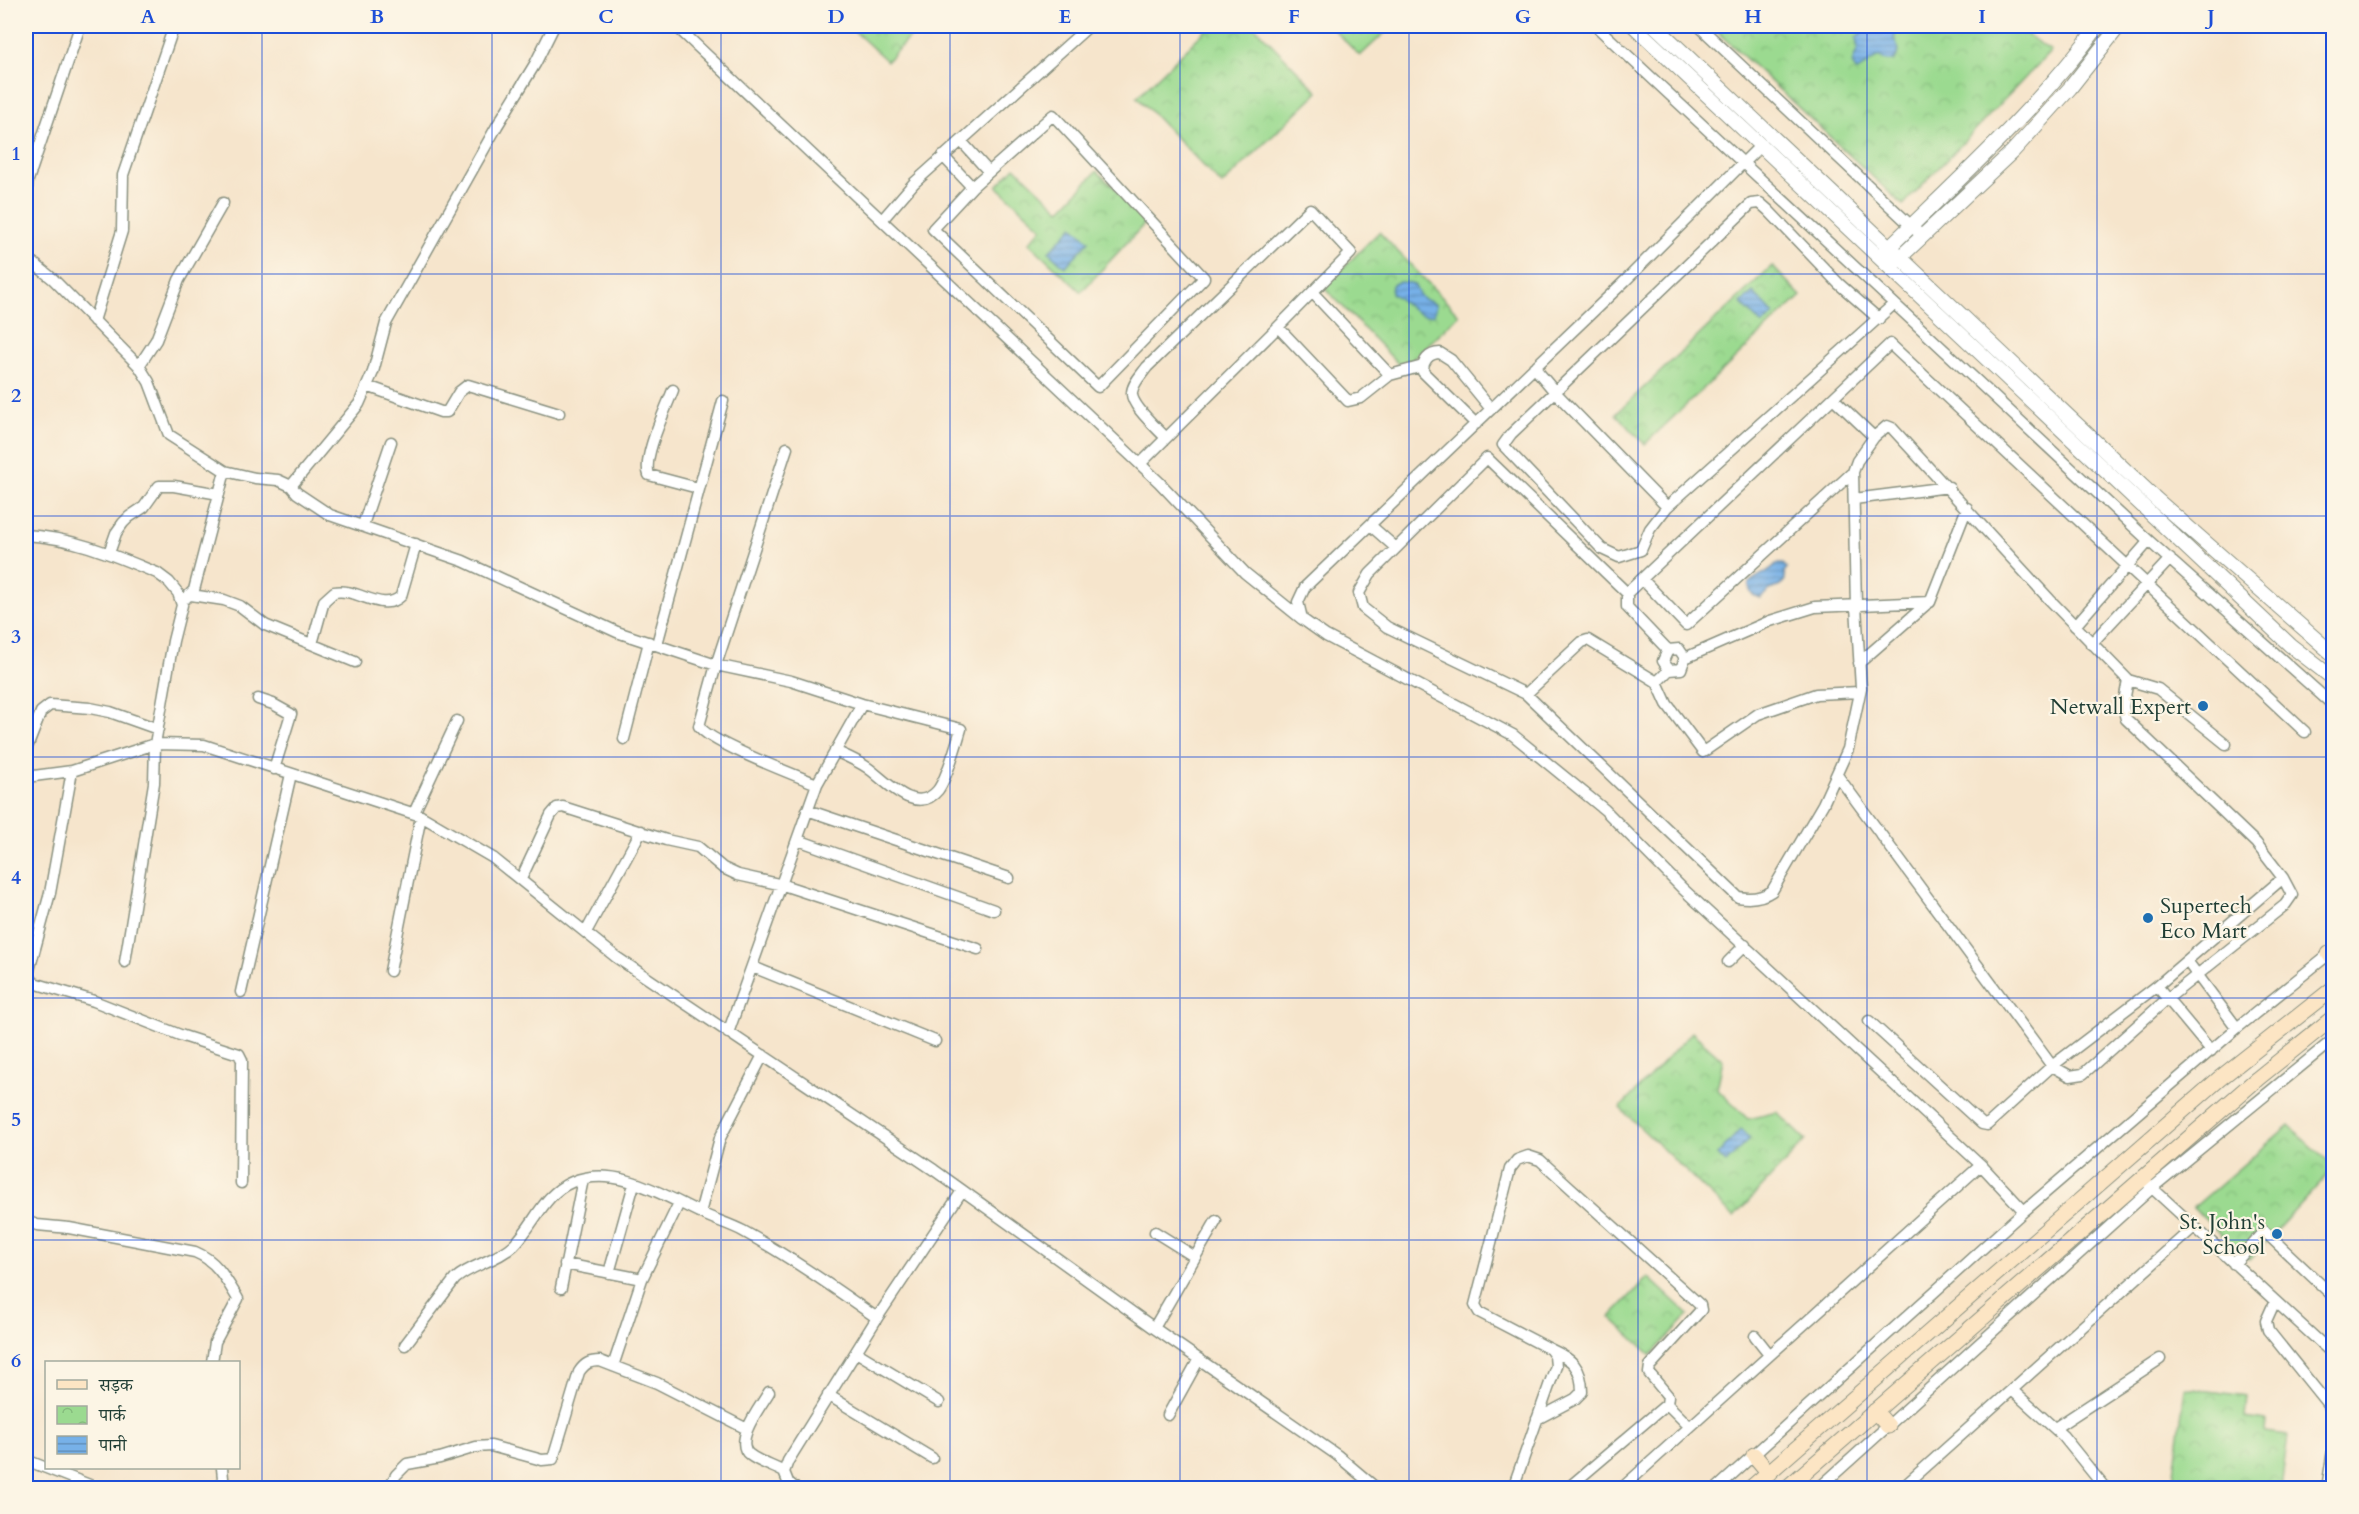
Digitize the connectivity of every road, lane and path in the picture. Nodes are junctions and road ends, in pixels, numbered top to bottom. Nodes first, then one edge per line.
1 (80, 26) edge
2 (174, 26) edge
3 (554, 26) edge
4 (676, 26) edge
5 (1089, 26) edge
6 (1596, 26) edge
7 (1634, 26) edge
8 (1655, 26) edge
9 (1699, 26) edge
10 (2098, 26) edge
11 (2119, 26) edge
12 (961, 141) junction
13 (1760, 146) junction
14 (944, 156) junction
15 (1744, 163) junction
16 (989, 172) junction
17 (972, 187) junction
18 (26, 195) edge
19 (223, 203) dead end
20 (882, 220) junction
21 (1910, 226) junction
22 (1923, 237) junction
23 (1838, 252) junction
24 (1884, 253) junction
25 (26, 257) edge
26 (1894, 263) junction
27 (1823, 267) junction
28 (1313, 292) junction
29 (1894, 304) junction
30 (1879, 319) junction
31 (94, 321) junction
32 (1278, 327) junction
33 (139, 366) junction
34 (1422, 366) junction
35 (1534, 367) junction
36 (1390, 375) junction
37 (367, 386) junction
38 (673, 390) dead end
39 (1555, 392) junction
40 (1833, 398) junction
41 (723, 401) dead end
42 (1491, 409) junction
43 (559, 413) dead end
44 (1476, 424) junction
45 (1874, 437) junction
46 (1166, 438) junction
47 (391, 442) dead end
48 (787, 448) dead end
49 (1140, 464) junction
50 (225, 471) junction
51 (1853, 472) junction
52 (291, 486) junction
53 (1949, 487) junction
54 (698, 488) junction
55 (219, 494) junction
56 (1854, 499) junction
57 (1667, 507) junction
58 (1967, 508) junction
59 (363, 525) junction
60 (1370, 525) junction
61 (26, 535) edge
62 (2149, 541) junction
63 (416, 544) junction
64 (1396, 548) junction
65 (110, 553) junction
66 (2170, 559) junction
67 (2128, 567) junction
68 (1642, 579) junction
69 (2146, 585) junction
70 (1627, 593) junction
71 (191, 595) junction
72 (180, 600) junction
73 (1930, 602) junction
74 (1856, 606) junction
75 (1302, 619) junction
76 (2075, 626) junction
77 (653, 643) junction
78 (312, 644) junction
79 (2091, 644) junction
80 (1668, 650) junction
81 (2334, 655) edge
82 (1685, 658) junction
83 (355, 662) dead end
84 (1859, 663) junction
85 (716, 665) junction
86 (1669, 670) junction
87 (2334, 679) edge
88 (2128, 680) junction
89 (1657, 682) junction
90 (1860, 692) junction
91 (1526, 694) junction
92 (258, 699) dead end
93 (862, 704) junction
94 (2333, 706) edge
95 (457, 721) dead end
96 (158, 729) junction
97 (2305, 732) dead end
98 (624, 740) dead end
99 (155, 744) junction
100 (2226, 744) dead end
101 (26, 750) edge
102 (835, 751) junction
103 (274, 769) junction
104 (72, 771) junction
105 (291, 774) junction
106 (1836, 775) junction
107 (26, 777) edge
108 (817, 784) junction
109 (807, 810) junction
110 (418, 814) junction
111 (641, 831) junction
112 (798, 840) junction
113 (1009, 878) dead end
114 (2283, 878) junction
115 (521, 879) junction
116 (783, 885) junction
117 (994, 910) dead end
118 (586, 932) junction
119 (1744, 945) junction
120 (978, 950) dead end
121 (2332, 955) edge
122 (2187, 961) junction
123 (125, 962) dead end
124 (1728, 962) dead end
125 (753, 967) junction
126 (390, 970) dead end
127 (2198, 975) junction
128 (2157, 986) junction
129 (2334, 988) edge
130 (241, 992) dead end
131 (2168, 999) junction
132 (2334, 1017) edge
133 (1869, 1021) dead end
134 (2237, 1028) junction
135 (728, 1033) junction
136 (2334, 1039) edge
137 (935, 1041) dead end
138 (2211, 1051) junction
139 (763, 1055) junction
140 (2052, 1066) junction
141 (1981, 1164) junction
142 (583, 1179) junction
143 (241, 1183) dead end
144 (634, 1184) junction
145 (2147, 1184) junction
146 (962, 1191) junction
147 (679, 1203) junction
148 (2024, 1211) junction
149 (700, 1213) junction
150 (26, 1221) edge
151 (1216, 1221) dead end
152 (2194, 1227) junction
153 (1155, 1232) dead end
154 (1196, 1257) junction
155 (565, 1264) junction
156 (2234, 1264) junction
157 (609, 1273) junction
158 (642, 1279) junction
159 (561, 1288) dead end
160 (2334, 1297) edge
161 (2275, 1301) junction
162 (877, 1318) junction
163 (1154, 1329) junction
164 (1755, 1336) dead end
165 (405, 1345) dead end
166 (1550, 1349) junction
167 (856, 1352) junction
168 (2334, 1354) edge
169 (1770, 1355) junction
170 (1199, 1359) junction
171 (2160, 1359) dead end
172 (212, 1361) edge
173 (613, 1366) junction
174 (2012, 1390) junction
175 (769, 1392) dead end
176 (828, 1395) junction
177 (939, 1402) dead end
178 (1667, 1404) junction
179 (1875, 1411) junction
180 (2334, 1412) edge
181 (1168, 1415) dead end
182 (1537, 1419) junction
183 (1888, 1426) junction
184 (1690, 1427) junction
185 (2055, 1428) junction
186 (747, 1429) junction
187 (2334, 1444) edge
188 (1754, 1455) junction
189 (932, 1458) dead end
190 (26, 1460) edge
191 (45, 1467) edge
192 (49, 1469) edge
193 (222, 1469) edge
194 (784, 1472) junction
195 (1769, 1473) junction
196 (97, 1488) edge
197 (224, 1488) edge
198 (389, 1488) edge
199 (795, 1488) edge
200 (1376, 1488) edge
201 (1513, 1488) edge
202 (1568, 1488) edge
203 (1622, 1488) edge
204 (1717, 1488) edge
205 (1751, 1488) edge
206 (1787, 1488) edge
207 (1819, 1488) edge
208 (1902, 1488) edge
209 (2105, 1488) edge
210 (2327, 1488) edge

1 - 18 street
2 - 31 street
3 - 37 street
4 - 20 street
5 - 12 street
6 - 15 street
7 - 13 street
8 - 24 street
9 - 21 street
10 - 21 street
11 - 22 street
12 - 14 street
12 - 16 street
13 - 15 street
13 - 24 street
14 - 17 street
14 - 20 street
15 - 23 street
15 - 35 street
16 - 17 street
16 - 17 street
19 - 33 street
20 - 49 street
21 - 22 street
21 - 24 street
22 - 26 street
23 - 27 street
23 - 29 street
24 - 26 street
25 - 31 street
26 - 81 street
26 - 87 street
27 - 30 street
27 - 39 street
28 - 32 street
28 - 36 street
28 - 46 street
29 - 30 street
29 - 62 street
30 - 57 street
31 - 33 street
32 - 36 street
32 - 46 street
33 - 50 street
34 - 36 street
34 - 42 street
34 - 44 street
35 - 39 street
35 - 42 street
37 - 43 street
37 - 52 street
38 - 54 street
39 - 57 street
39 - 57 street
40 - 45 street
40 - 67 street
40 - 68 street
41 - 54 street
42 - 44 street
44 - 60 street
45 - 51 street
45 - 53 street
46 - 49 street
47 - 59 street
48 - 85 street
49 - 75 street
50 - 52 street
50 - 55 street
51 - 56 street
51 - 68 street
52 - 59 street
53 - 56 street
53 - 58 street
54 - 77 street
55 - 65 street
55 - 71 street
56 - 74 street
58 - 73 street
58 - 76 street
59 - 63 street
60 - 64 street
60 - 75 street
61 - 65 street
62 - 66 street
62 - 67 street
63 - 77 street
63 - 78 street
64 - 70 street
64 - 91 street
65 - 72 street
66 - 69 street
66 - 94 street
67 - 69 street
67 - 76 street
68 - 70 street
69 - 79 street
69 - 97 street
70 - 80 street
71 - 72 street
71 - 78 street
72 - 96 street
73 - 74 street
73 - 84 street
74 - 82 street
74 - 84 street
75 - 119 street
76 - 79 street
77 - 85 street
77 - 98 street
78 - 83 street
79 - 88 street
80 - 82 street
80 - 86 street
82 - 86 street
84 - 90 street
85 - 93 street
85 - 108 street
86 - 89 street
88 - 100 street
88 - 114 street
89 - 90 street
89 - 91 street
90 - 106 street
91 - 106 street
92 - 103 street
93 - 102 street
93 - 102 street
95 - 110 street
96 - 99 street
96 - 101 street
99 - 103 street
99 - 104 street
99 - 123 street
102 - 108 street
103 - 105 street
104 - 107 street
104 - 143 street
105 - 110 street
105 - 130 street
106 - 140 street
108 - 109 street
109 - 112 street
109 - 113 street
110 - 115 street
110 - 126 street
111 - 115 street
111 - 116 street
111 - 118 street
112 - 116 street
112 - 117 street
114 - 122 street
114 - 127 street
115 - 118 street
116 - 120 street
116 - 125 street
118 - 135 street
119 - 124 street
119 - 141 street
121 - 134 street
122 - 127 street
122 - 128 street
125 - 135 street
125 - 137 street
127 - 131 street
127 - 134 street
128 - 131 street
128 - 140 street
129 - 195 main road
131 - 138 street
131 - 140 street
132 - 145 main road
133 - 140 street
134 - 138 street
135 - 139 street
136 - 145 street
138 - 148 street
139 - 146 street
139 - 149 street
141 - 148 street
141 - 169 street
142 - 144 street
142 - 155 street
142 - 165 street
144 - 147 street
144 - 157 street
145 - 152 street
145 - 179 main road
145 - 183 street
146 - 162 street
146 - 163 street
147 - 149 street
147 - 158 street
148 - 188 street
149 - 162 street
150 - 172 street
151 - 154 street
152 - 156 street
152 - 174 street
153 - 154 street
154 - 163 street
155 - 157 street
155 - 159 street
156 - 160 street
156 - 161 street
157 - 158 street
158 - 173 street
161 - 168 street
161 - 180 street
162 - 167 street
163 - 170 street
164 - 169 street
166 - 178 street
166 - 182 street
166 - 182 street
167 - 176 street
167 - 177 street
169 - 184 street
170 - 181 street
170 - 200 street
171 - 185 street
173 - 186 street
173 - 198 street
174 - 185 street
174 - 208 street
175 - 186 street
176 - 189 street
176 - 194 street
178 - 184 street
178 - 202 street
179 - 183 main road
179 - 206 main road
182 - 201 street
183 - 207 street
184 - 203 street
185 - 209 street
186 - 194 street
187 - 210 street
188 - 195 main road
188 - 204 street
190 - 191 street
192 - 196 street
193 - 197 street
194 - 199 street
195 - 205 main road

